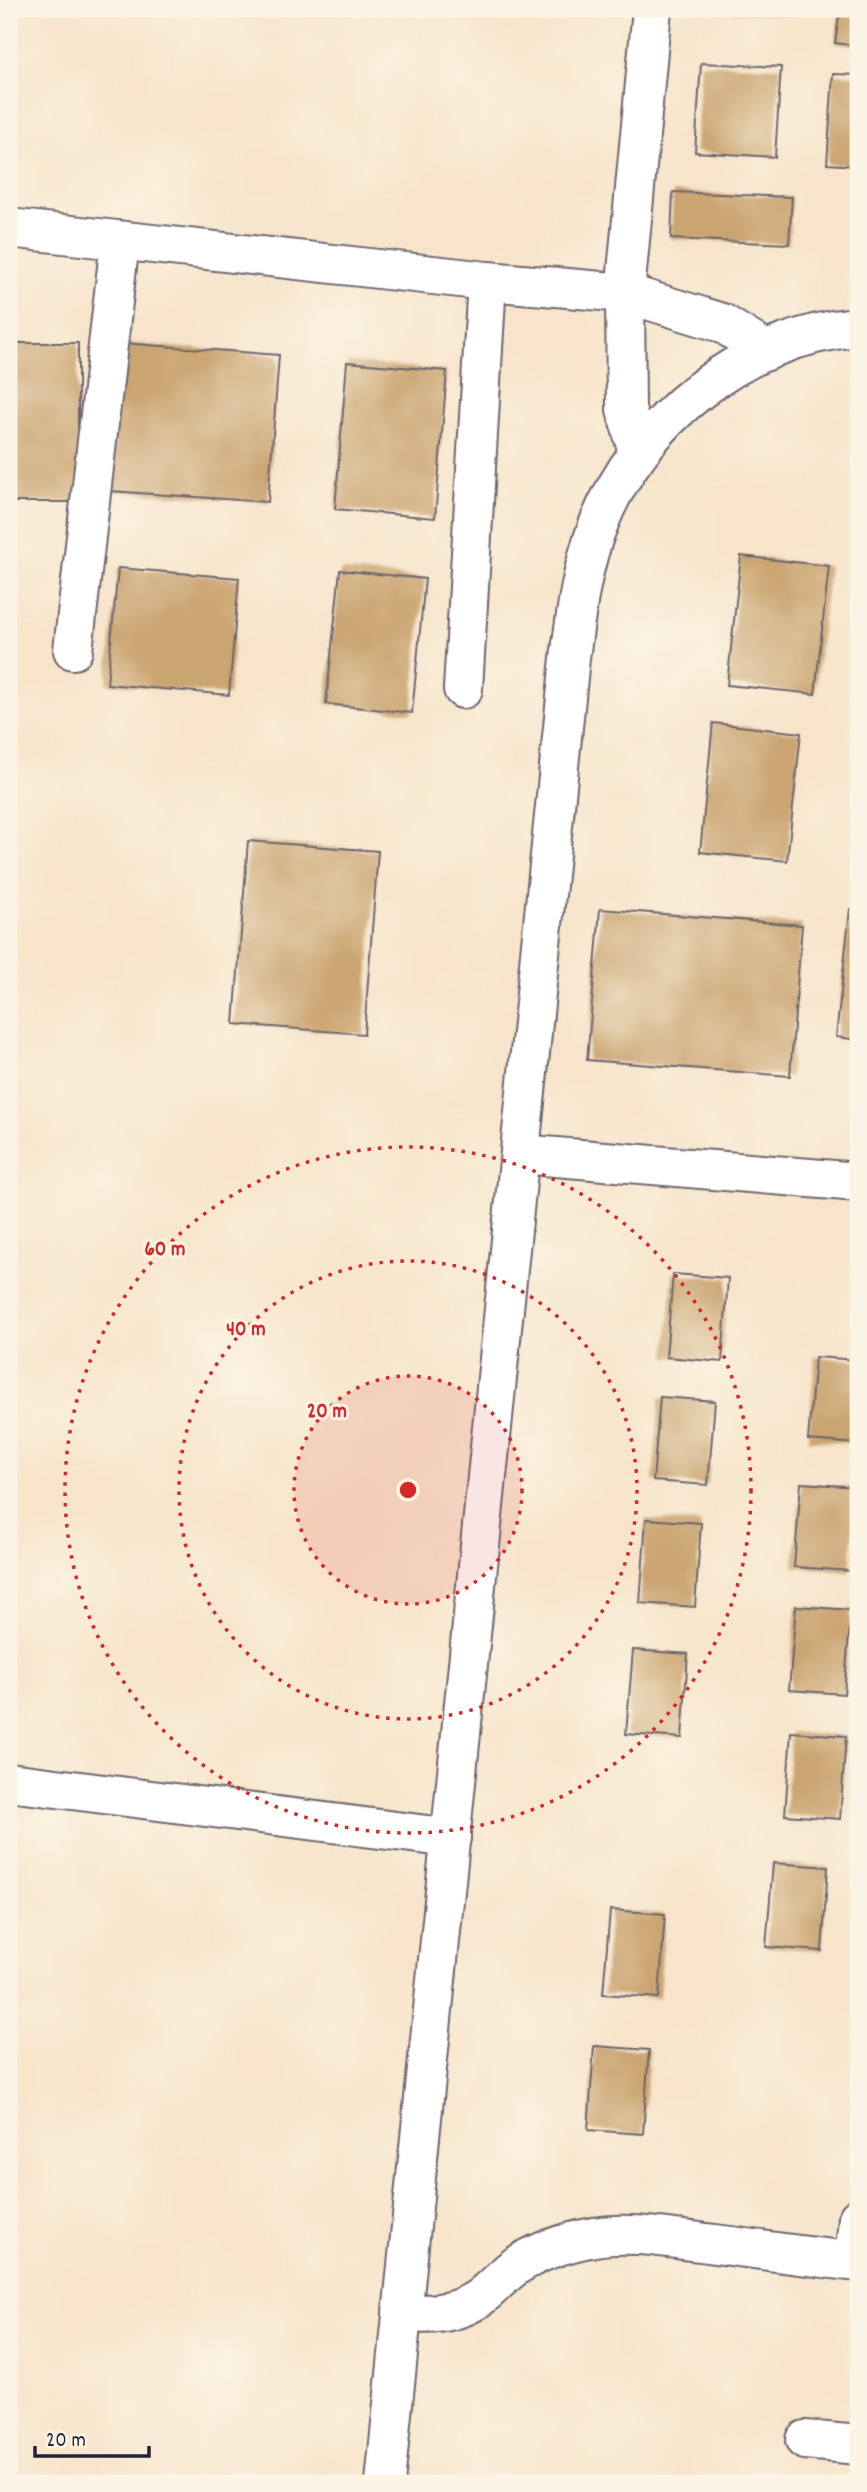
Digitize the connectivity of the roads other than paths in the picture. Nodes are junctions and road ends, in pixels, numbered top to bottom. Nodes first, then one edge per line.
1 (652, 9) edge
2 (9, 228) edge
3 (120, 241) junction
4 (487, 281) junction
5 (625, 293) junction
6 (858, 327) edge
7 (767, 351) junction
8 (638, 453) junction
9 (73, 650) dead end
10 (463, 689) dead end
11 (520, 1154) junction
12 (858, 1182) edge
13 (9, 1782) edge
14 (451, 1838) junction
15 (858, 2218) edge
16 (856, 2261) edge
17 (402, 2312) junction
18 (804, 2440) dead end
19 (858, 2445) edge
20 (385, 2483) edge

1 - 5 street
2 - 3 street
3 - 4 street
3 - 9 street
4 - 5 street
4 - 10 street
5 - 7 street
5 - 8 street
6 - 7 street
7 - 8 street
8 - 11 street
11 - 12 street
11 - 14 street
13 - 14 street
14 - 17 street
15 - 16 street
16 - 17 street
17 - 20 street
18 - 19 street

